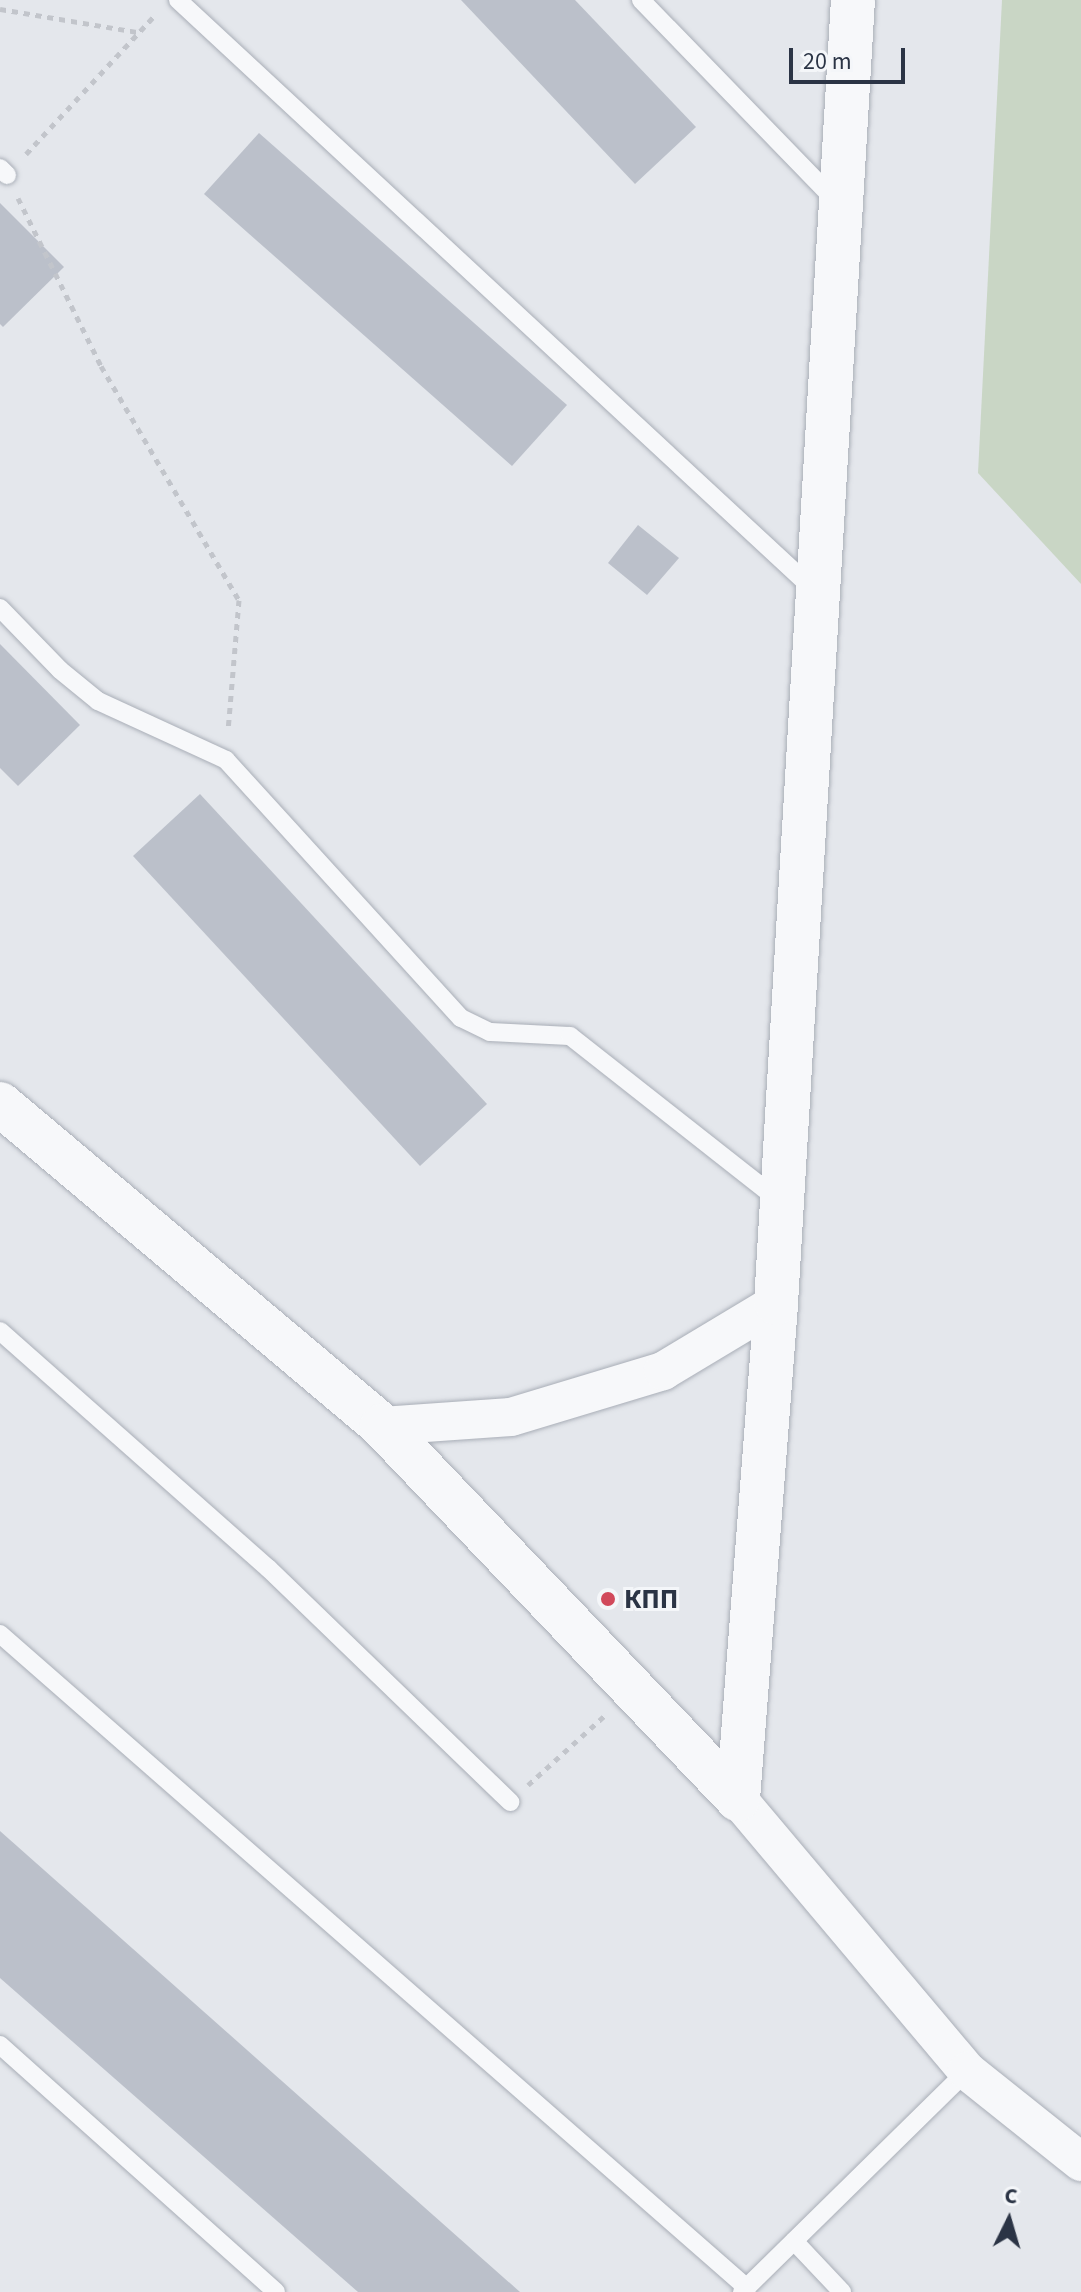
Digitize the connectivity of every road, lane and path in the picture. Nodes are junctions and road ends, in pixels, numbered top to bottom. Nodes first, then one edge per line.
1 (178, 0) edge
2 (641, 0) edge
3 (853, 0) edge
4 (0, 9) edge
5 (158, 11) dead end
6 (139, 32) junction
7 (4, 172) edge
8 (841, 206) junction
9 (818, 593) junction
10 (0, 608) edge
11 (226, 760) junction
12 (0, 1104) edge
13 (782, 1202) junction
14 (776, 1303) junction
15 (0, 1331) edge
16 (382, 1426) junction
17 (0, 1634) edge
18 (633, 1690) junction
19 (738, 1799) junction
20 (510, 1802) joint
21 (0, 2045) edge
22 (967, 2071) junction
23 (1081, 2162) edge
24 (794, 2241) junction
25 (745, 2290) edge
26 (276, 2292) edge
27 (842, 2292) edge

1 - 9 lane
2 - 8 lane
3 - 8 street
4 - 6 path
5 - 6 path
6 - 7 path
7 - 11 path
8 - 9 street
9 - 13 street
10 - 11 lane
11 - 13 lane
12 - 16 street
13 - 14 street
14 - 16 street
14 - 19 street
15 - 20 lane
16 - 18 street
17 - 25 lane
18 - 19 street
18 - 20 path
19 - 22 street
21 - 26 lane
22 - 23 street
22 - 24 lane
24 - 25 lane
24 - 27 lane

